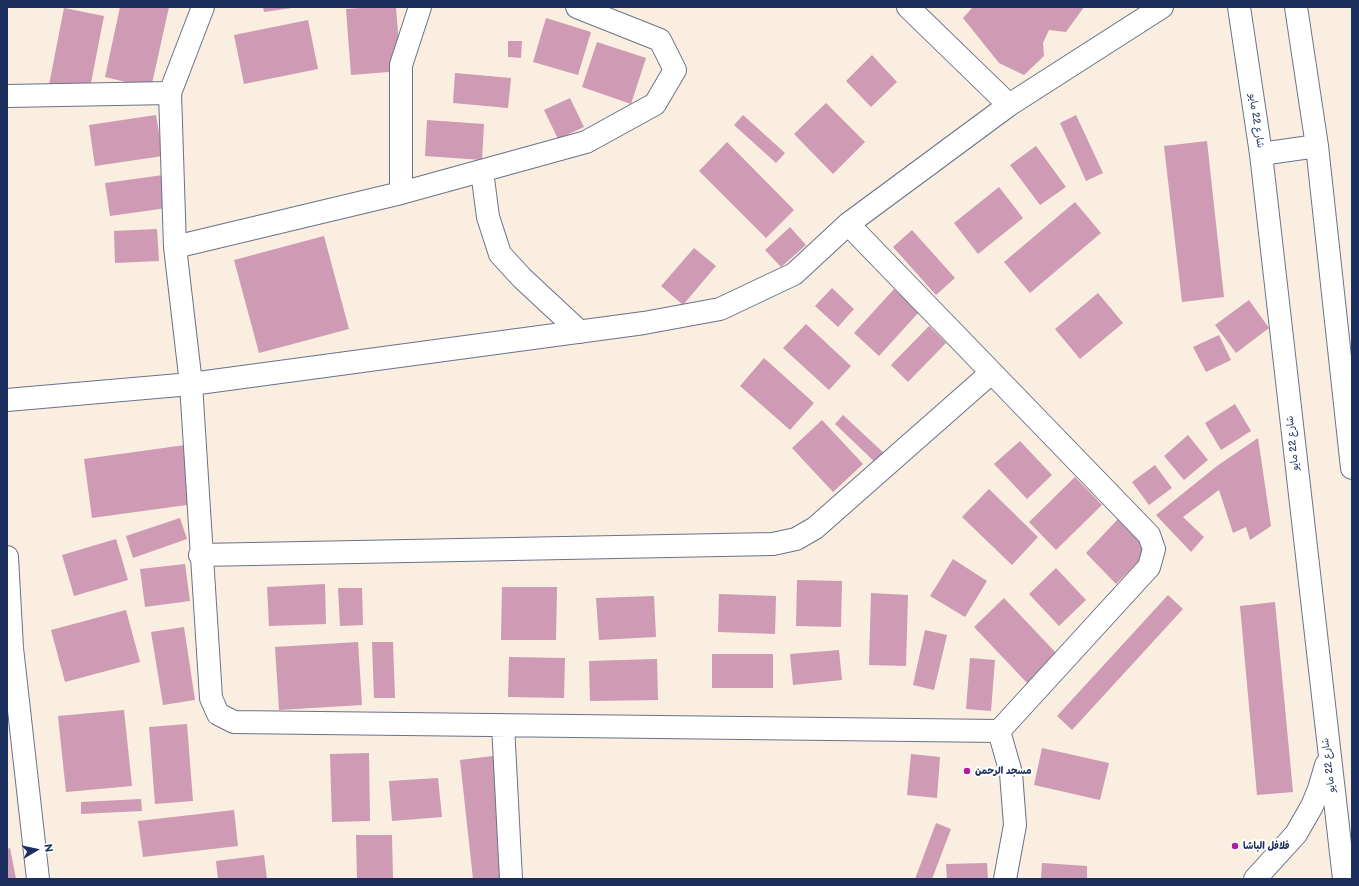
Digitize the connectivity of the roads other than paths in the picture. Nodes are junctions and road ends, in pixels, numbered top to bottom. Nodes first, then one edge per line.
1 (202, 7) edge
2 (420, 7) edge
3 (577, 7) edge
4 (908, 7) edge
5 (1162, 7) edge
6 (1239, 7) edge
7 (1296, 7) edge
8 (170, 93) junction
9 (7, 96) edge
10 (1010, 105) junction
11 (1317, 146) junction
12 (1261, 154) junction
13 (482, 171) junction
14 (401, 193) junction
15 (848, 224) junction
16 (175, 247) junction
17 (580, 332) junction
18 (991, 373) junction
19 (191, 384) junction
20 (7, 400) edge
21 (1352, 468) edge
22 (200, 555) junction
23 (7, 557) edge
24 (10, 648) edge
25 (503, 725) junction
26 (999, 731) junction
27 (1328, 756) junction
28 (38, 879) edge
29 (511, 879) edge
30 (1004, 879) edge
31 (1255, 879) edge
32 (1344, 879) edge

1 - 8 street
2 - 14 street
3 - 13 street
4 - 10 street
5 - 10 street
6 - 12 street, شارع 22 مايو
7 - 11 street
8 - 9 street
8 - 16 street
10 - 15 street
11 - 12 street
11 - 21 street
12 - 27 street, شارع 22 مايو
13 - 14 street
13 - 17 street
14 - 16 street
15 - 17 street
15 - 18 street
16 - 19 street
17 - 19 street
18 - 22 street
18 - 26 street
19 - 20 street
19 - 22 street
22 - 25 street
23 - 24 street
24 - 28 street
25 - 26 street
25 - 29 street
26 - 30 street
27 - 31 street
27 - 32 street, شارع 22 مايو

